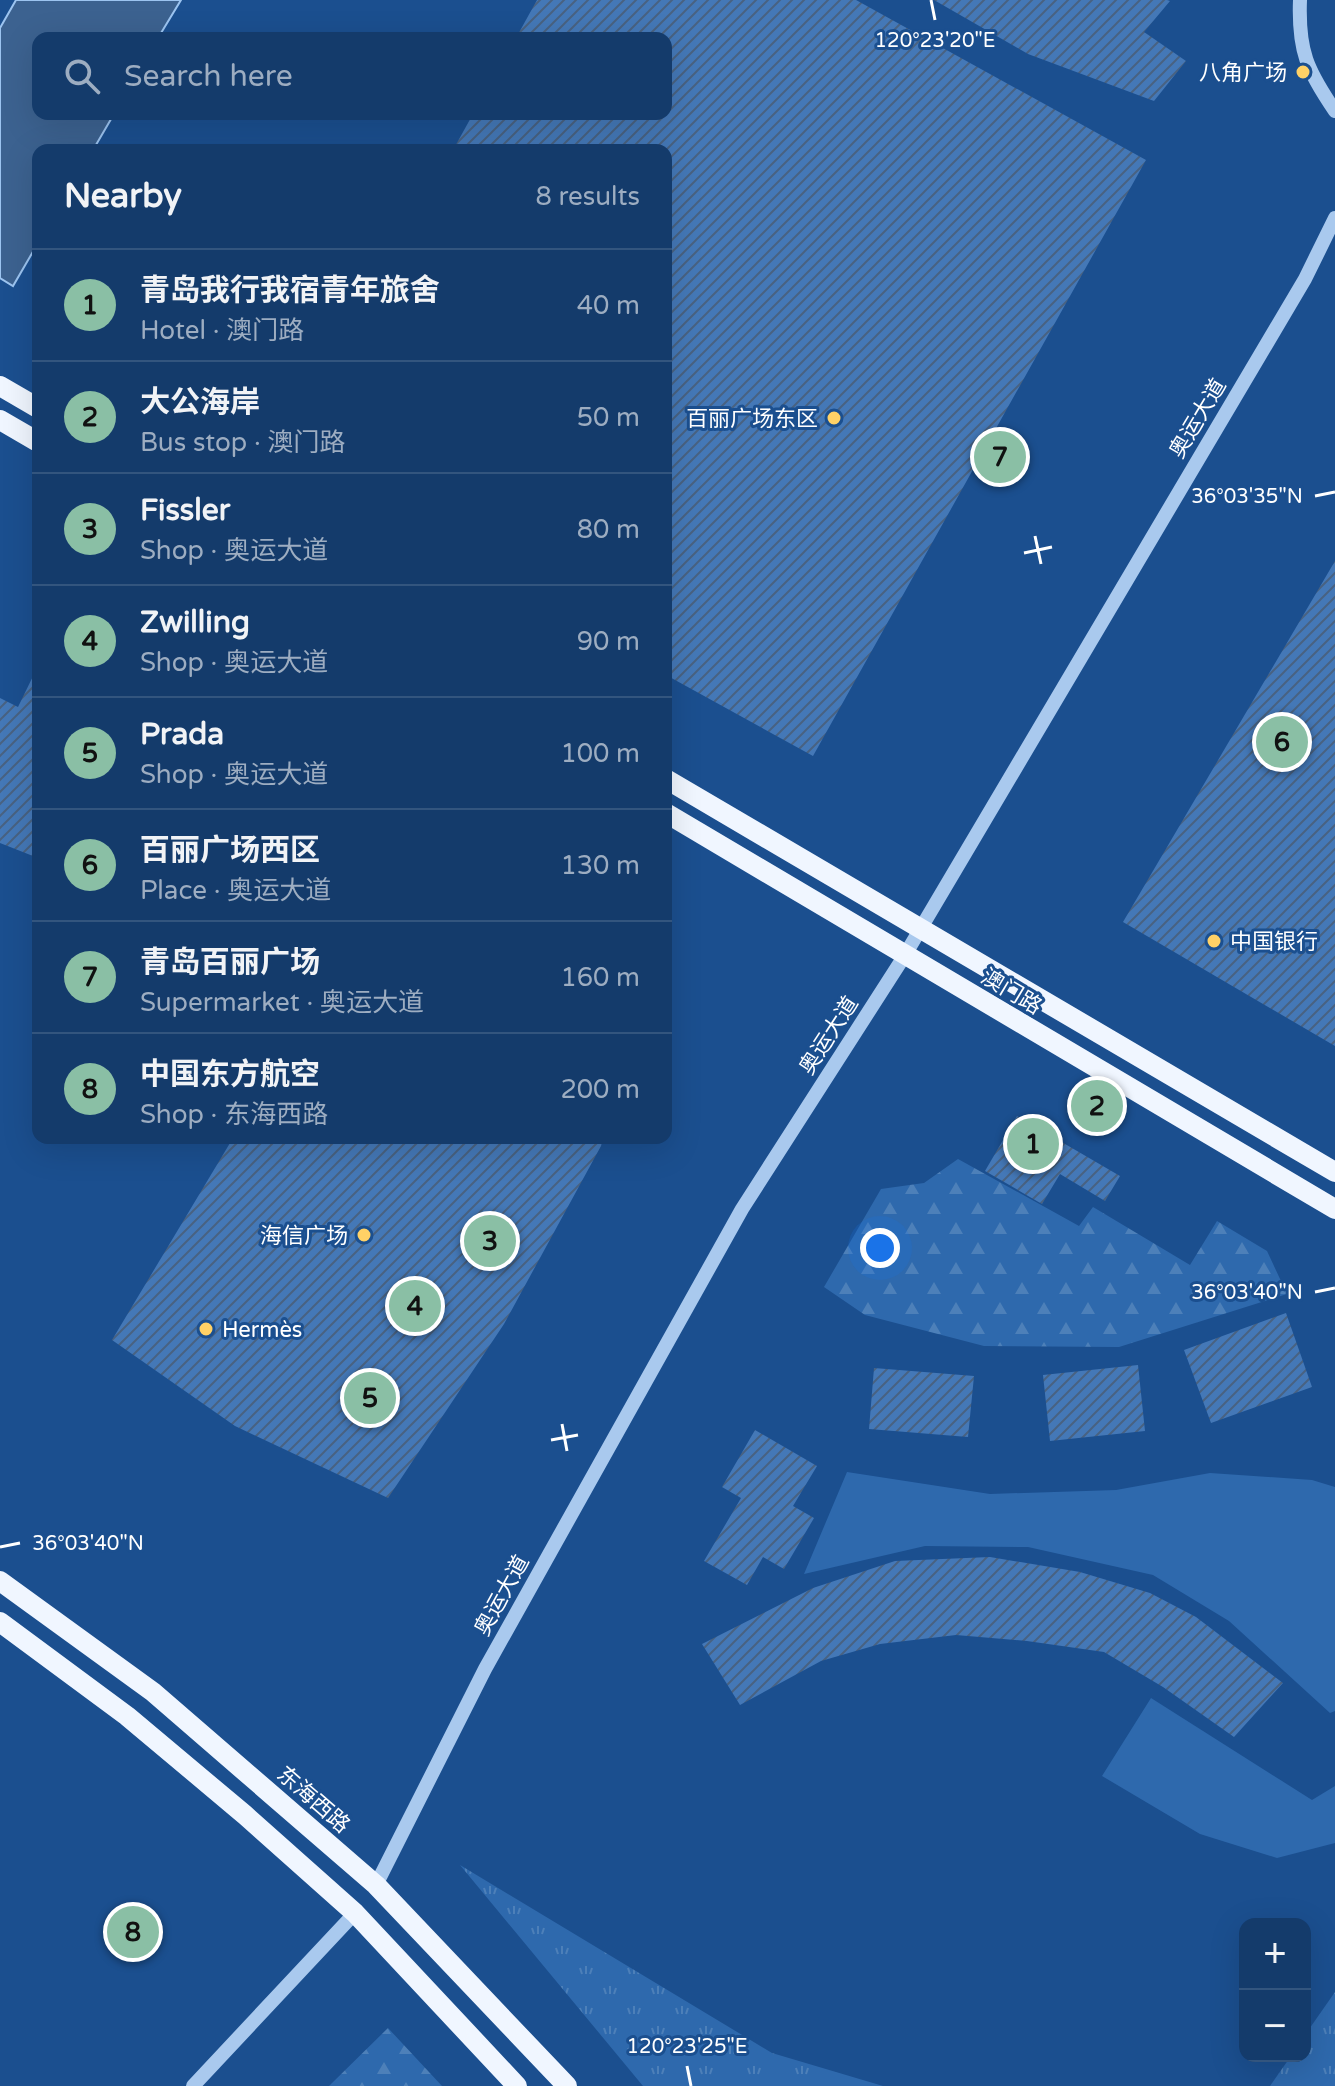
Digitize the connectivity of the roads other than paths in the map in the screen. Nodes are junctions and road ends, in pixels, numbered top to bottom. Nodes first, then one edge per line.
1 (1300, 0) edge
2 (1335, 111) edge
3 (1335, 218) edge
4 (0, 386) edge
5 (32, 405) edge
6 (0, 420) edge
7 (32, 439) edge
8 (672, 783) edge
9 (672, 817) edge
10 (920, 930) junction
11 (905, 955) junction
12 (1335, 1172) edge
13 (1335, 1209) edge
14 (0, 1581) edge
15 (0, 1622) edge
16 (376, 1885) junction
17 (355, 1913) junction
18 (193, 2086) edge
19 (517, 2086) edge
20 (567, 2086) edge

1 - 2 street
3 - 10 street, 奥运大道
4 - 5 main road
6 - 7 main road
8 - 10 main road, 澳门路
9 - 11 main road, 澳门路
10 - 11 street, 奥运大道
10 - 12 main road, 澳门路
11 - 13 main road, 澳门路
11 - 16 street, 奥运大道
14 - 16 main road, 东海西路
15 - 17 main road
16 - 20 main road, 东海西路
17 - 18 street
17 - 19 main road

